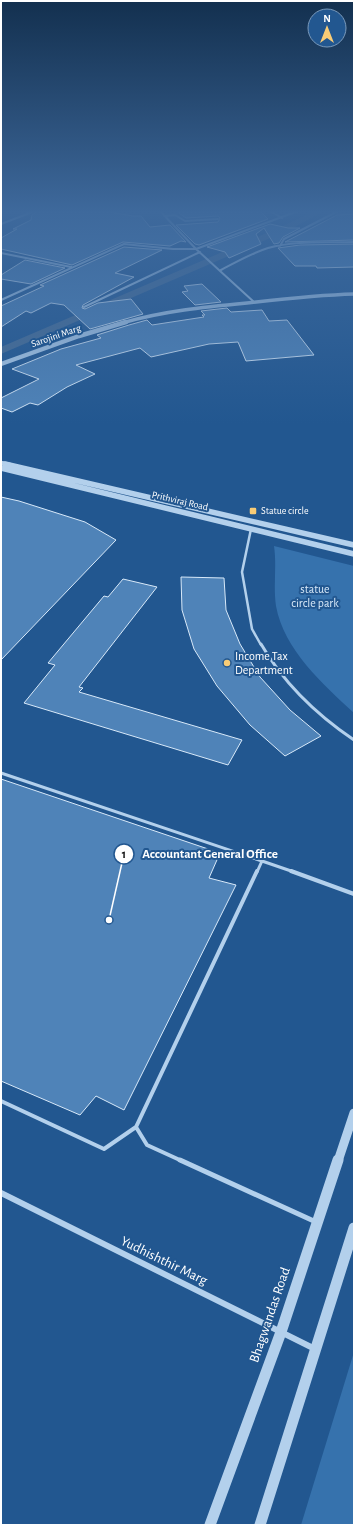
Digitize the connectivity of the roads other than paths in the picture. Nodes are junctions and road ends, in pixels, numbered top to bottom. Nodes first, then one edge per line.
1 (39, 282) edge
2 (136, 282) edge
3 (234, 282) edge
4 (354, 294) edge
5 (1, 300) edge
6 (254, 302) junction
7 (84, 307) dead end
8 (1, 364) edge
9 (1, 462) edge
10 (1, 468) edge
11 (251, 528) junction
12 (354, 545) edge
13 (354, 554) edge
14 (354, 740) edge
15 (1, 773) edge
16 (262, 861) junction
17 (354, 894) edge
18 (1, 1101) edge
19 (354, 1113) edge
20 (136, 1127) junction
21 (1, 1193) edge
22 (317, 1223) junction
23 (354, 1228) edge
24 (281, 1332) junction
25 (316, 1350) junction
26 (210, 1525) edge
27 (260, 1525) edge

1 - 5 street
2 - 7 street
3 - 6 street
4 - 6 street, Sarojini Marg
6 - 8 street, Sarojini Marg
9 - 12 street, Prithviraj Road
10 - 11 street, Prithviraj Road
11 - 13 street, Prithviraj Road
11 - 14 lane
15 - 16 lane
16 - 17 lane
16 - 20 lane
18 - 20 lane
19 - 22 street, Bhagwandas Road
20 - 22 lane
21 - 24 street, Yudhishthir Marg
22 - 24 street, Bhagwandas Road
23 - 25 street
24 - 25 street, Yudhishthir Marg
24 - 26 street, Bhagwandas Road
25 - 27 street

